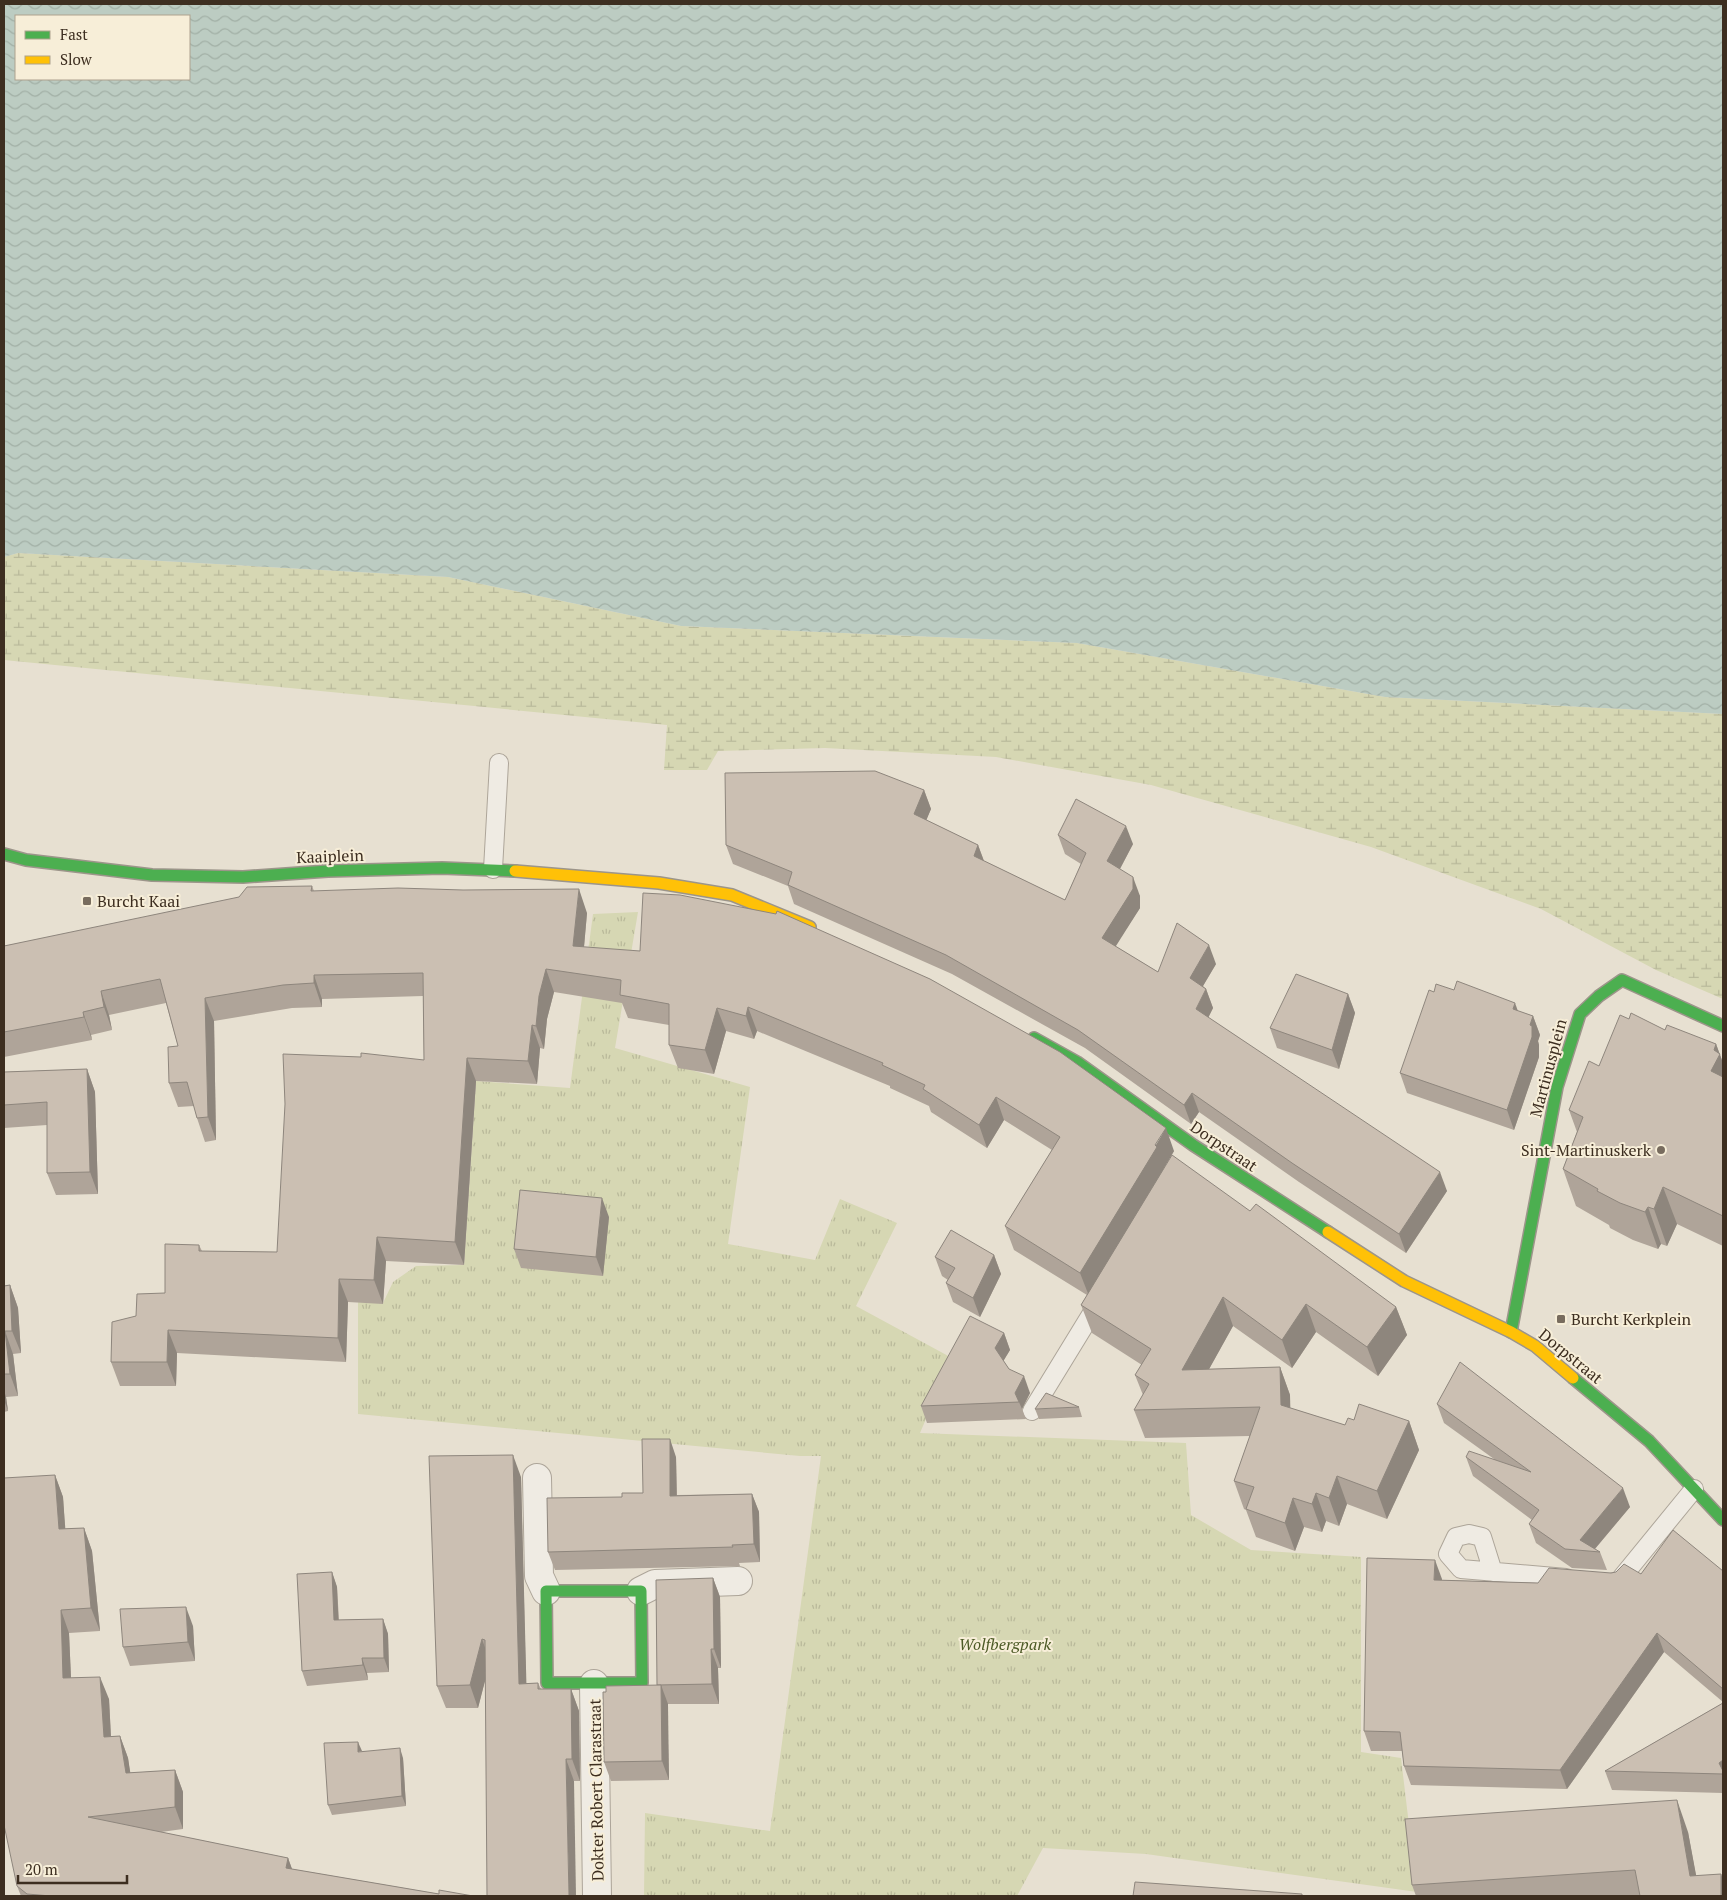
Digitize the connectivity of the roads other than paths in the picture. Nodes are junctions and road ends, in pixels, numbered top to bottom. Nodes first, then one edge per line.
1 (499, 763) dead end
2 (4, 854) edge
3 (493, 869) junction
4 (821, 932) edge
5 (1723, 1026) edge
6 (1024, 1032) edge
7 (1193, 1145) junction
8 (1183, 1162) edge
9 (1108, 1286) edge
10 (1511, 1332) junction
11 (1032, 1411) dead end
12 (537, 1478) dead end
13 (1694, 1489) junction
14 (1723, 1520) edge
15 (1493, 1572) dead end
16 (1580, 1579) edge
17 (1599, 1580) edge
18 (738, 1581) dead end
19 (546, 1591) junction
20 (641, 1591) junction
21 (594, 1684) junction
22 (597, 1896) edge

1 - 3 lane
2 - 3 street, Kaaiplein
3 - 4 street, Kaaiplein
5 - 10 street, Martinusplein
6 - 7 street, Dorpstraat
7 - 8 lane
7 - 10 street, Dorpstraat
9 - 11 lane
10 - 13 street, Dorpstraat
12 - 19 street, Dokter Robert Clarastraat
13 - 14 street, Dorpstraat
13 - 17 lane
15 - 16 lane
18 - 20 street
19 - 20 street
19 - 21 street, Dokter Robert Clarastraat
20 - 21 street, Dokter Robert Clarastraat
21 - 22 street, Dokter Robert Clarastraat

